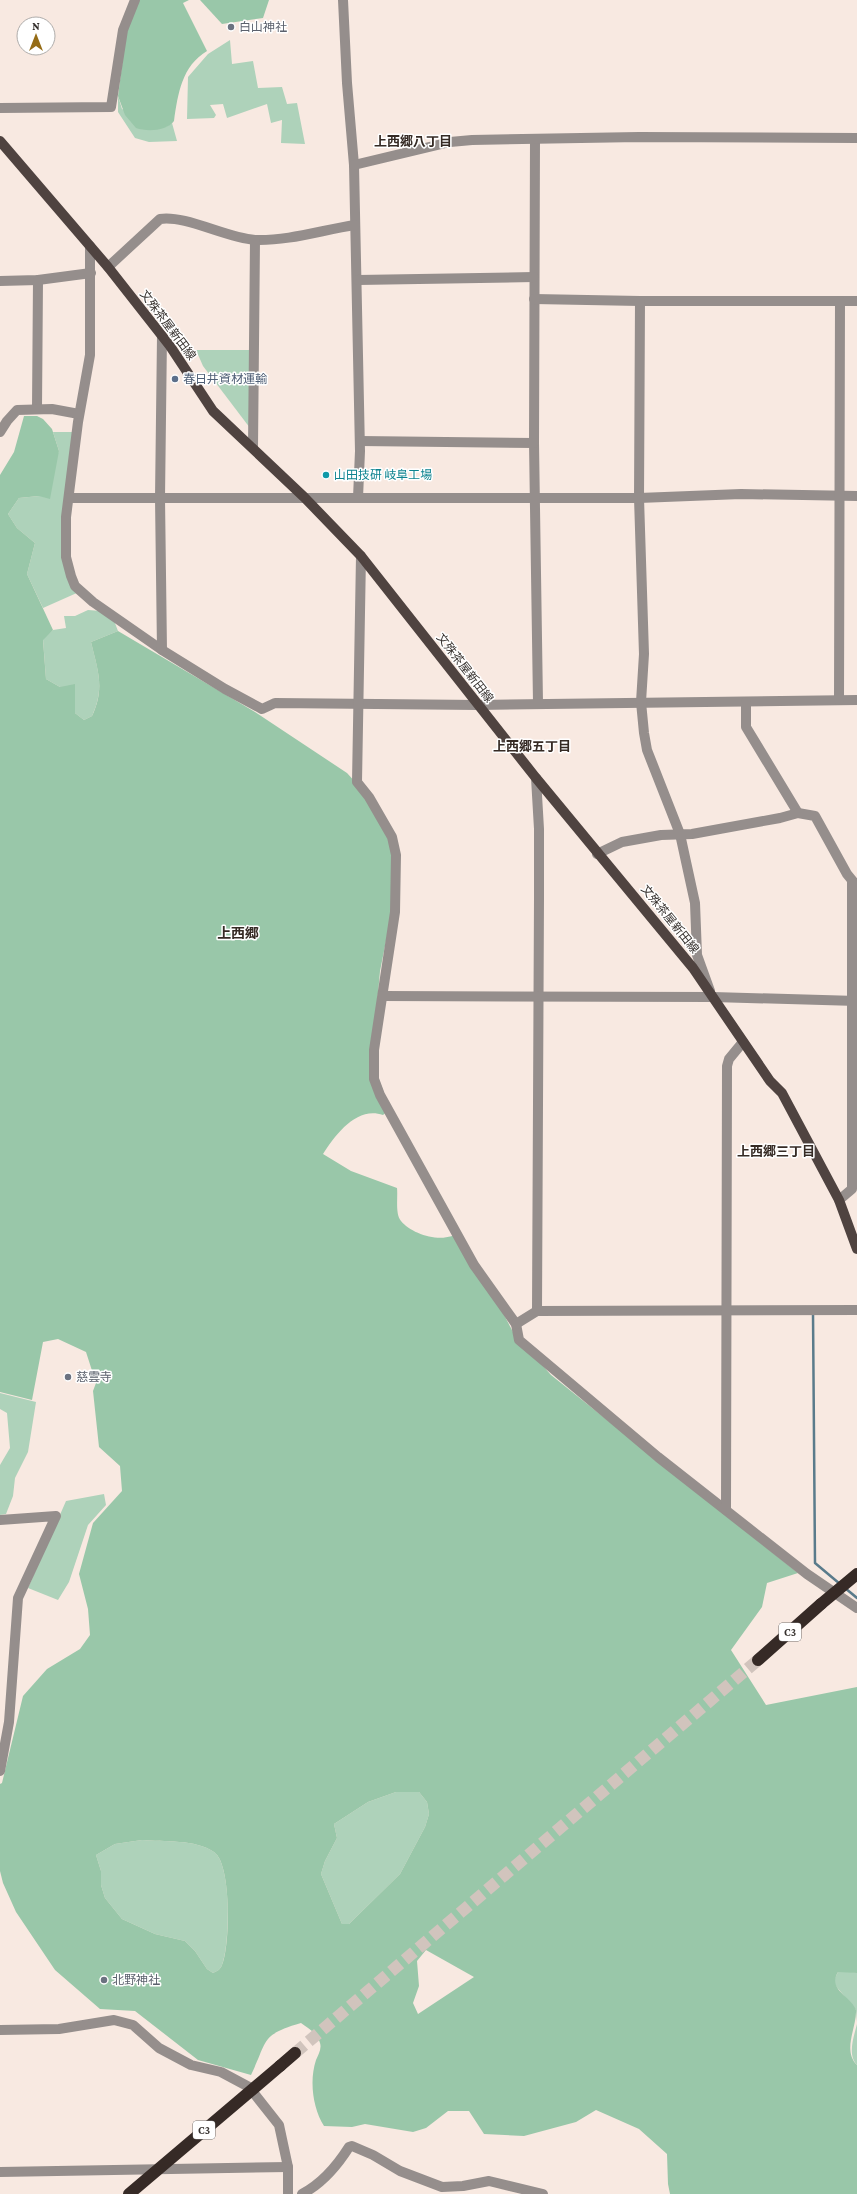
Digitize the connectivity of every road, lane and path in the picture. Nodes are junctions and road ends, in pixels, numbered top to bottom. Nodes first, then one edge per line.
1 (135, 0) edge
2 (343, 0) edge
3 (0, 108) edge
4 (857, 138) edge
5 (535, 139) junction
6 (0, 141) edge
7 (354, 165) junction
8 (355, 225) junction
9 (255, 240) junction
10 (90, 246) junction
11 (108, 268) junction
12 (91, 273) junction
13 (534, 277) junction
14 (38, 280) junction
15 (358, 280) junction
16 (0, 281) edge
17 (534, 299) junction
18 (640, 301) junction
19 (840, 301) junction
20 (857, 301) edge
21 (162, 336) junction
22 (37, 408) junction
23 (79, 414) junction
24 (3, 421) edge
25 (0, 432) edge
26 (360, 441) junction
27 (534, 443) junction
28 (253, 448) junction
29 (839, 496) junction
30 (857, 496) edge
31 (304, 497) junction
32 (536, 497) junction
33 (69, 498) junction
34 (160, 498) junction
35 (358, 498) junction
36 (639, 498) junction
37 (361, 556) junction
38 (162, 650) junction
39 (839, 700) junction
40 (857, 700) edge
41 (641, 702) junction
42 (746, 702) junction
43 (538, 703) junction
44 (359, 704) junction
45 (478, 705) junction
46 (536, 778) junction
47 (798, 813) junction
48 (680, 834) junction
49 (597, 854) junction
50 (854, 883) edge
51 (383, 996) junction
52 (539, 997) junction
53 (713, 997) junction
54 (855, 1001) edge
55 (743, 1042) junction
56 (839, 1200) junction
57 (857, 1249) edge
58 (726, 1310) junction
59 (857, 1310) edge
60 (537, 1311) junction
61 (516, 1324) junction
62 (726, 1510) junction
63 (0, 1520) edge
64 (857, 1574) edge
65 (857, 1608) edge
66 (758, 1660) tunnel mouth
67 (3, 1748) edge
68 (0, 1771) edge
69 (0, 2030) edge
70 (295, 2053) tunnel mouth
71 (288, 2167) junction
72 (0, 2172) edge
73 (129, 2194) edge
74 (288, 2194) edge
75 (302, 2194) edge
76 (543, 2194) edge

1 - 3 street
2 - 7 street
4 - 5 street
5 - 7 street
5 - 13 street
6 - 10 main road, 文殊茶屋新田線
7 - 8 street
8 - 9 street
8 - 15 street
9 - 11 street
9 - 28 street
10 - 11 main road, 文殊茶屋新田線
10 - 12 street
11 - 21 main road, 文殊茶屋新田線
12 - 14 street
12 - 23 street
13 - 15 street
13 - 17 street
14 - 16 street
14 - 22 street
15 - 26 street
17 - 18 street
17 - 27 street
18 - 19 street
18 - 36 street
19 - 20 street
19 - 29 street
21 - 28 main road, 文殊茶屋新田線
21 - 34 street
22 - 23 street
22 - 24 street
23 - 33 street
24 - 25 street
26 - 27 street
26 - 35 street
27 - 32 street
28 - 31 main road, 文殊茶屋新田線
29 - 30 street
29 - 36 street
29 - 39 street
31 - 34 street
31 - 35 street
31 - 37 main road, 文殊茶屋新田線
32 - 35 street
32 - 36 street
32 - 43 street
33 - 34 street
33 - 38 street
34 - 38 street
36 - 41 street
37 - 44 street
37 - 45 main road, 文殊茶屋新田線
38 - 44 street
39 - 40 street
39 - 42 street
41 - 42 street
41 - 43 street
41 - 48 street
42 - 47 street
43 - 45 street
44 - 45 street
44 - 51 street
45 - 46 main road, 文殊茶屋新田線
46 - 49 main road, 文殊茶屋新田線
46 - 52 street
47 - 48 street
47 - 50 street
48 - 49 street
48 - 53 street
49 - 53 main road, 文殊茶屋新田線
50 - 54 street
51 - 52 street
51 - 61 street
52 - 53 street
52 - 60 street
53 - 54 street
53 - 55 main road, 文殊茶屋新田線
54 - 56 street
55 - 56 main road, 文殊茶屋新田線
55 - 58 street
56 - 57 main road, 文殊茶屋新田線
58 - 59 street
58 - 60 street
58 - 62 street
60 - 61 street
61 - 62 street
62 - 65 street
63 - 67 street
64 - 66 highway, C3, bridge
67 - 68 street
69 - 71 street
70 - 73 highway, C3, bridge
71 - 72 street
71 - 74 street
75 - 76 street

